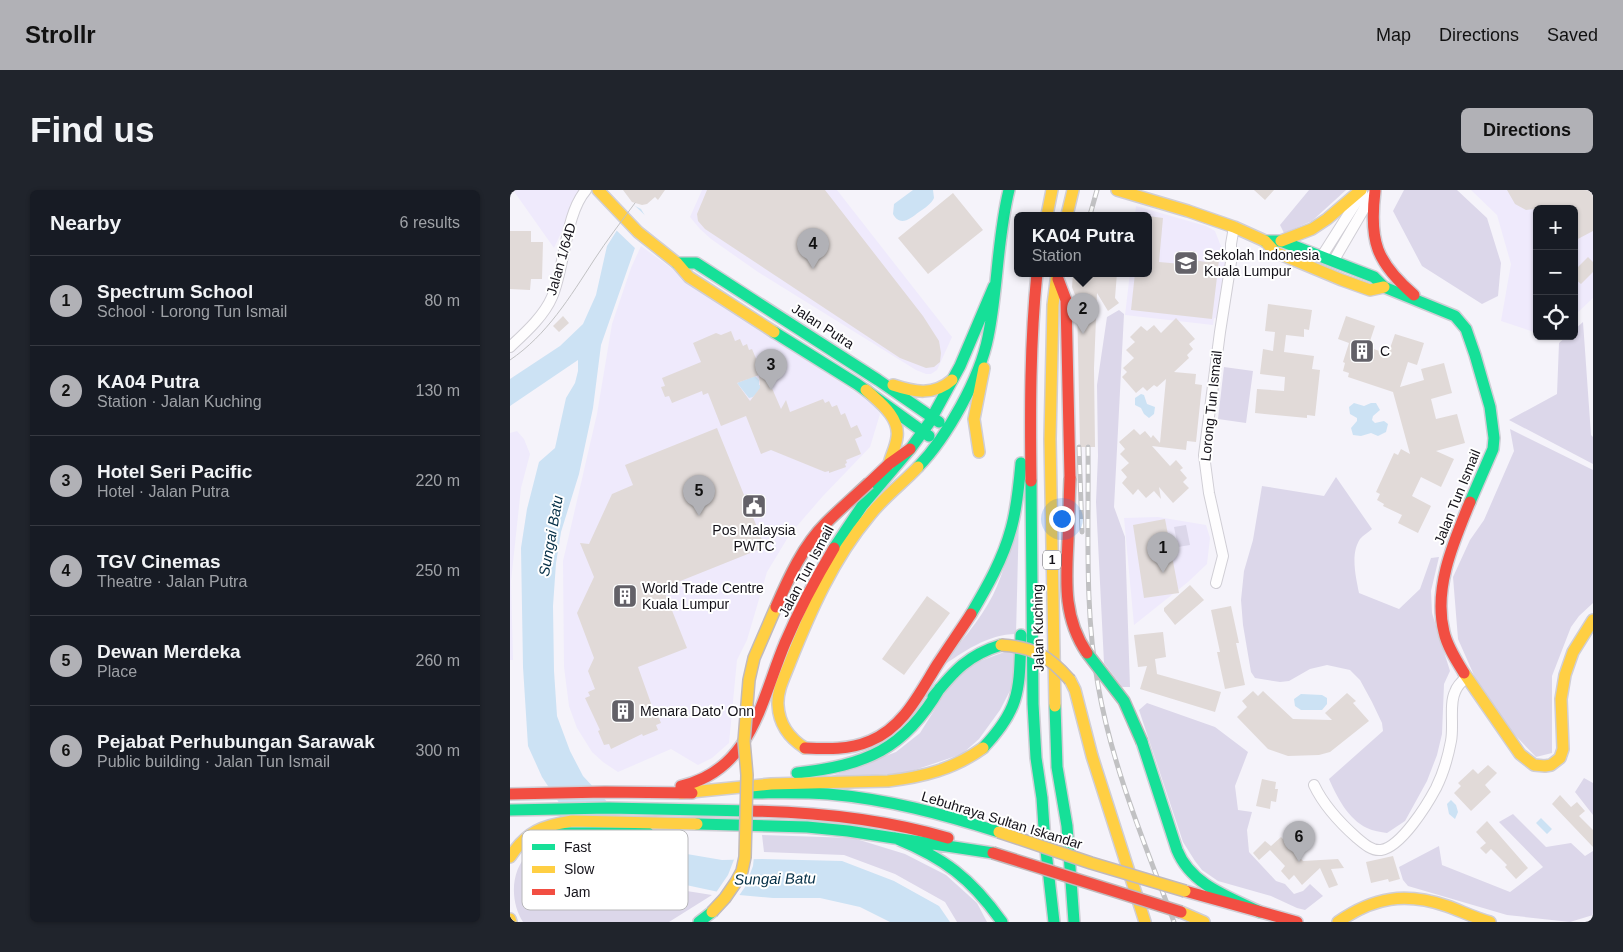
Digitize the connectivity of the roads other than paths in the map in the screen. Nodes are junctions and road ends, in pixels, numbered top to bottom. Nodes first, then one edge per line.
1 (586, 190) edge
2 (1009, 190) edge
3 (1052, 190) edge
4 (1072, 190) edge
5 (1117, 190) edge
6 (1369, 190) edge
7 (600, 193) edge
8 (1048, 212) edge
9 (1068, 212) edge
10 (1234, 226) junction
11 (1281, 241) junction
12 (1266, 242) junction
13 (1327, 261) junction
14 (677, 263) junction
15 (1308, 266) junction
16 (1037, 277) edge
17 (1057, 277) edge
18 (1058, 277) edge
19 (1342, 280) junction
20 (994, 286) junction
21 (1384, 287) junction
22 (1423, 302) junction
23 (510, 347) edge
24 (985, 350) junction
25 (958, 374) junction
26 (878, 380) junction
27 (866, 390) junction
28 (1030, 394) junction
29 (933, 418) junction
30 (946, 428) junction
31 (924, 431) junction
32 (937, 444) junction
33 (910, 449) junction
34 (979, 452) dead end
35 (889, 464) junction
36 (1032, 503) junction
37 (1216, 583) dead end
38 (1593, 620) edge
39 (1467, 677) junction
40 (940, 688) junction
41 (805, 748) junction
42 (1314, 785) dead end
43 (628, 793) junction
44 (681, 793) junction
45 (510, 794) edge
46 (510, 810) edge
47 (513, 819) edge
48 (572, 820) junction
49 (731, 825) junction
50 (534, 830) edge
51 (686, 830) edge
52 (895, 838) junction
53 (522, 840) edge
54 (1069, 843) junction
55 (522, 849) edge
56 (993, 853) junction
57 (510, 858) edge
58 (1181, 912) junction
59 (1260, 912) junction
60 (699, 922) edge
61 (1002, 922) edge
62 (1054, 922) edge
63 (1074, 922) edge
64 (1085, 922) edge
65 (1145, 922) edge
66 (1204, 922) edge
67 (1215, 922) edge
68 (1297, 922) edge
69 (1338, 922) edge
70 (1490, 922) edge

1 - 23 street, Jalan 1/64D
2 - 20 main road, Jalan Tun Ismail
3 - 8 main road
4 - 9 main road
5 - 10 main road, Jalan Tun Ismail
6 - 11 main road
6 - 13 street
6 - 22 main road
7 - 14 main road, Jalan Putra
10 - 12 main road, Jalan Tun Ismail
10 - 37 street, Lorong Tun Ismail
11 - 12 main road, Jalan Tun Ismail
11 - 13 main road, Jalan Tun Ismail
12 - 15 main road, Jalan Tun Ismail
13 - 15 main road
13 - 19 main road
13 - 21 main road, Jalan Tun Ismail
14 - 26 main road, Jalan Putra
14 - 27 main road, Jalan Putra
15 - 19 main road, Jalan Tun Ismail
16 - 28 main road, Jalan Kuching / 1
17 - 54 main road, Jalan Kuching / 1
18 - 59 main road, bridge
19 - 21 main road, Jalan Tun Ismail
20 - 24 main road, Jalan Tun Ismail
20 - 25 main road, Jalan Tun Ismail
21 - 22 main road, Jalan Tun Ismail
22 - 39 main road, Jalan Tun Ismail
24 - 30 main road, Jalan Tun Ismail
24 - 34 main road
25 - 26 main road
25 - 29 main road, Jalan Tun Ismail
26 - 29 main road, Jalan Putra
27 - 31 main road, Jalan Putra
27 - 35 main road
28 - 36 main road, Jalan Kuching / 1
28 - 41 main road
29 - 30 main road, Jalan Putra
29 - 31 main road, Jalan Tun Ismail
30 - 32 main road, Jalan Tun Ismail
31 - 32 main road, Jalan Putra
31 - 33 main road, Jalan Tun Ismail
32 - 41 main road, Jalan Tun Ismail
33 - 35 main road
33 - 43 main road, Jalan Tun Ismail
35 - 60 main road, bridge
36 - 44 main road
36 - 62 main road, Jalan Kuching / 1
38 - 39 main road, Jalan Tun Ismail
39 - 42 street
40 - 41 main road
40 - 44 main road
40 - 65 main road, bridge
43 - 44 main road, Lebuhraya Sultan Iskandar
43 - 45 main road, Lebuhraya Sultan Iskandar
44 - 59 main road, Lebuhraya Sultan Iskandar, bridge
46 - 56 main road
47 - 48 main road
48 - 49 main road
48 - 50 main road
49 - 51 main road
49 - 52 main road
52 - 56 main road
52 - 61 main road
53 - 57 main road
54 - 63 main road, Jalan Kuching / 1
54 - 64 main road
55 - 57 main road
56 - 58 main road, bridge
58 - 66 main road
58 - 67 main road
59 - 68 main road, Lebuhraya Sultan Iskandar
69 - 70 main road

